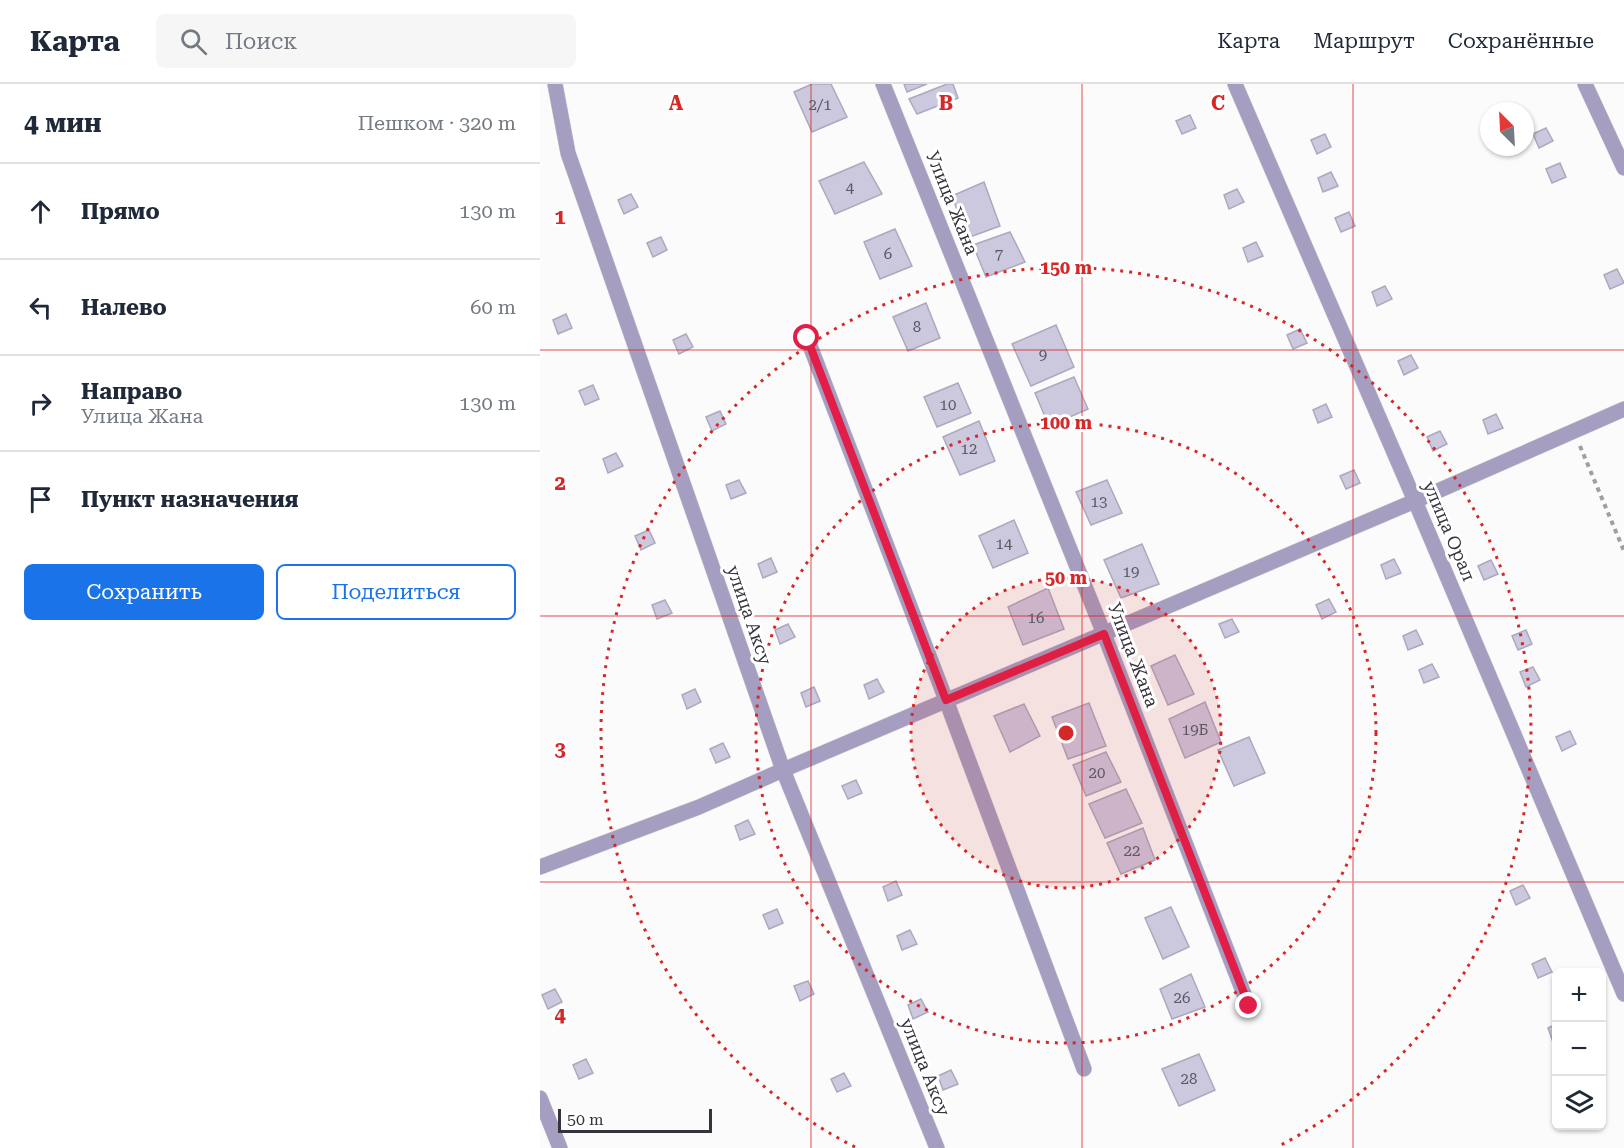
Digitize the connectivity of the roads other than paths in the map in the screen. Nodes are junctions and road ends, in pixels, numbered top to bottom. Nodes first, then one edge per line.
1 (555, 84) edge
2 (883, 84) edge
3 (1235, 84) edge
4 (1585, 84) edge
5 (1624, 168) edge
6 (807, 338) dead end
7 (1624, 410) edge
8 (1415, 501) junction
9 (1104, 634) junction
10 (946, 700) junction
11 (783, 770) junction
12 (540, 867) edge
13 (1624, 994) edge
14 (1249, 1006) dead end
15 (1084, 1069) dead end
16 (540, 1098) edge
17 (560, 1148) edge
18 (937, 1148) edge

1 - 11 street, улица Аксу
2 - 9 street, Улица Жана
3 - 8 street, улица Орал
4 - 5 street
6 - 10 street
7 - 8 street
8 - 9 street
8 - 13 street, улица Орал
9 - 10 street
9 - 14 street, Улица Жана
10 - 11 street
10 - 15 street
11 - 12 street
11 - 18 street, улица Аксу
16 - 17 street

